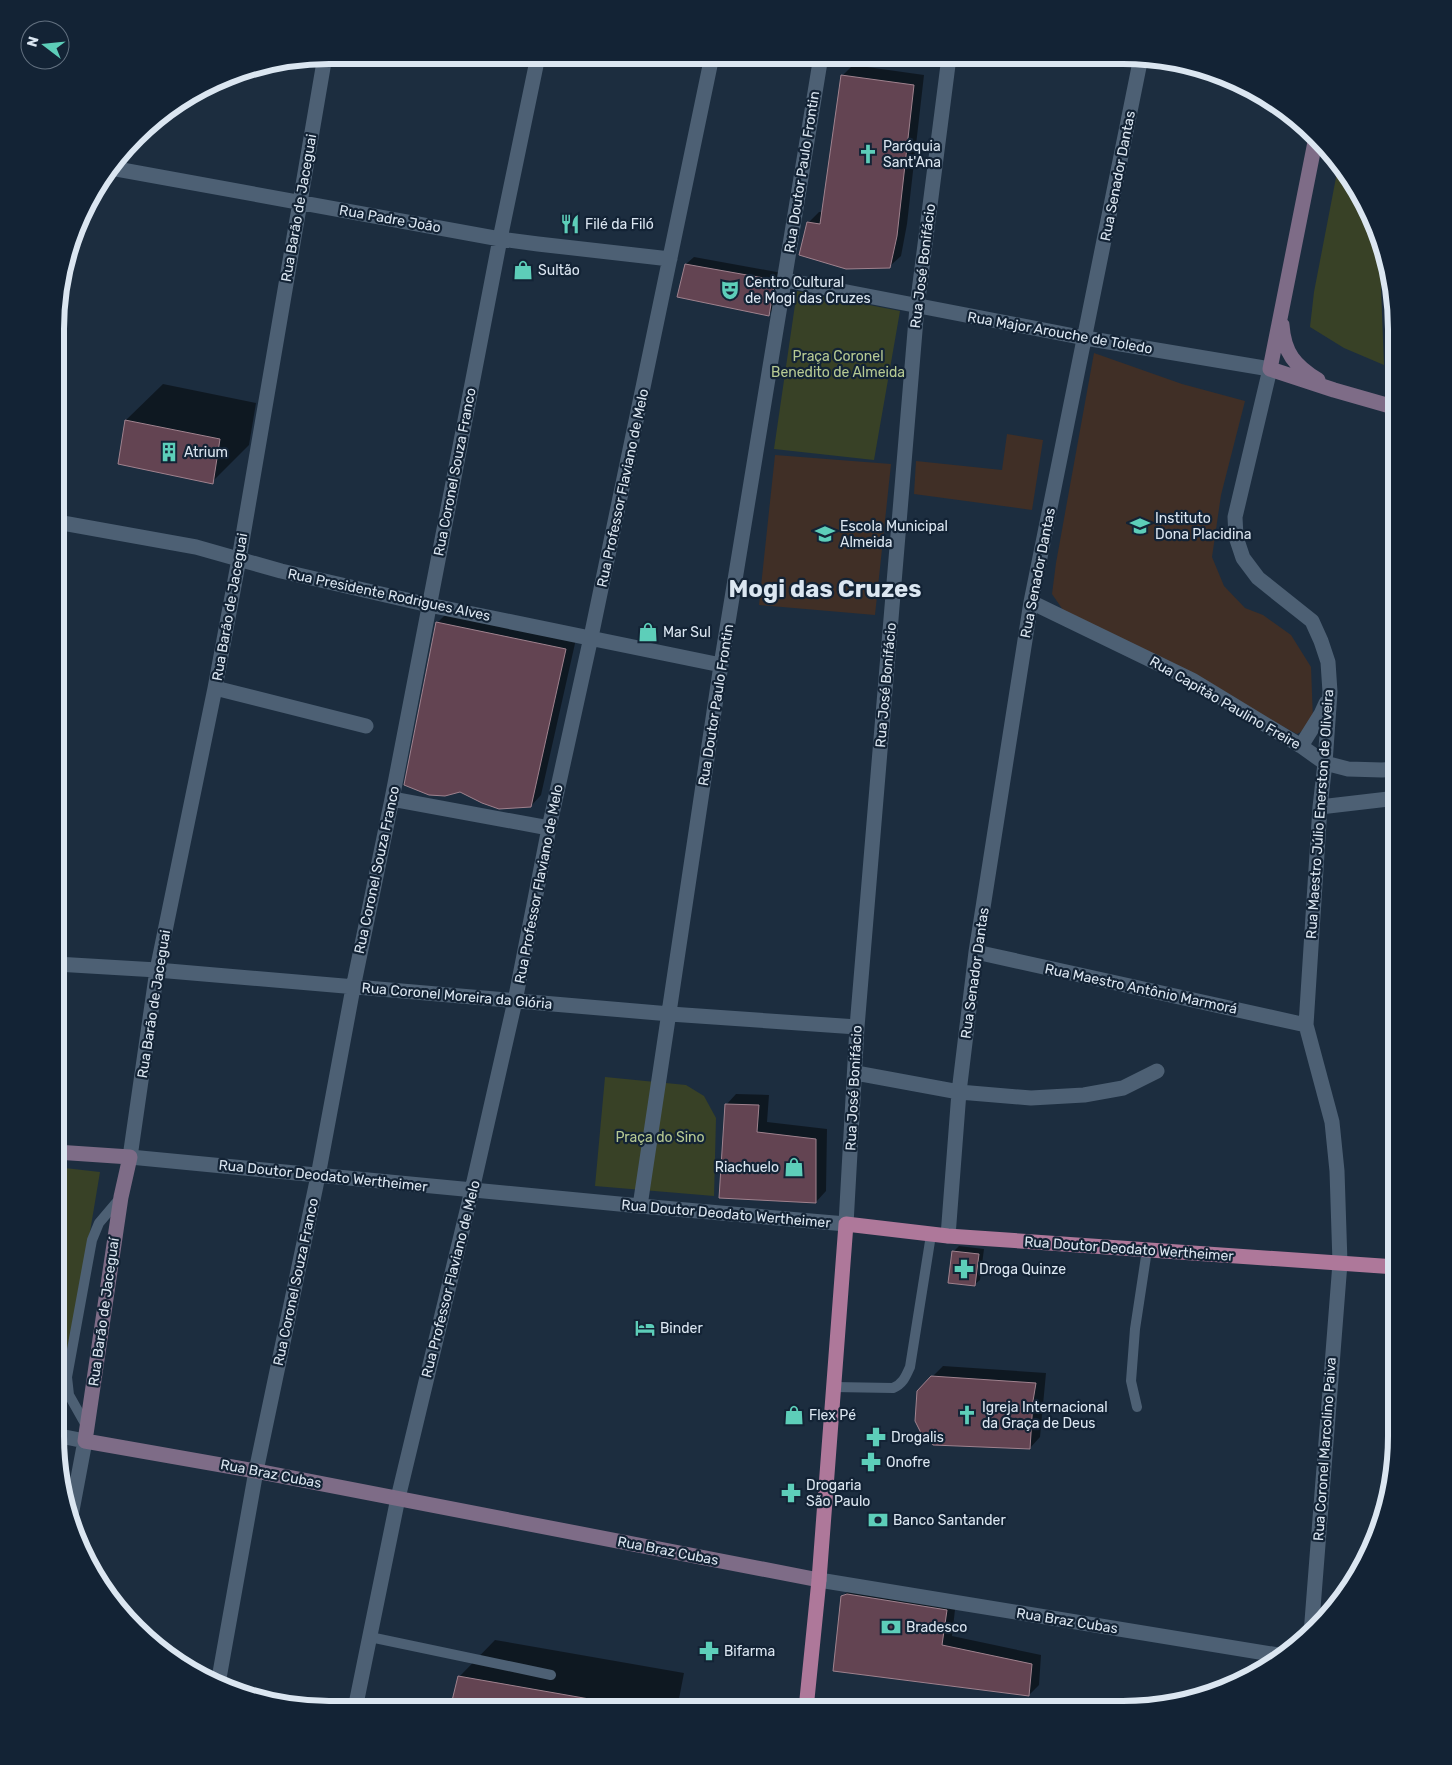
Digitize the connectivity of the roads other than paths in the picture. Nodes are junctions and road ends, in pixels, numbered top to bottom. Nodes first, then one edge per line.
1 (324, 64) edge
2 (536, 64) edge
3 (710, 64) edge
4 (820, 64) edge
5 (948, 64) edge
6 (1140, 64) edge
7 (1314, 145) edge
8 (117, 169) edge
9 (300, 204) junction
10 (500, 239) junction
11 (670, 259) junction
12 (785, 280) junction
13 (917, 307) junction
14 (1282, 311) junction
15 (1085, 338) junction
16 (1270, 369) junction
17 (1334, 390) junction
18 (1388, 405) edge
19 (64, 523) edge
20 (239, 559) junction
21 (1031, 602) junction
22 (429, 605) junction
23 (591, 637) junction
24 (721, 665) junction
25 (215, 688) junction
26 (1330, 692) junction
27 (366, 726) dead end
28 (1301, 746) junction
29 (1326, 763) junction
30 (1388, 769) edge
31 (392, 799) junction
32 (1388, 799) edge
33 (1320, 807) junction
34 (549, 828) junction
35 (976, 952) junction
36 (64, 964) edge
37 (157, 970) junction
38 (353, 988) junction
39 (515, 1001) junction
40 (670, 1014) junction
41 (1306, 1026) junction
42 (857, 1027) junction
43 (1157, 1072) dead end
44 (856, 1073) junction
45 (960, 1092) junction
46 (64, 1153) edge
47 (130, 1157) junction
48 (318, 1176) junction
49 (472, 1190) junction
50 (121, 1197) junction
51 (640, 1206) junction
52 (846, 1224) junction
53 (931, 1235) junction
54 (948, 1236) junction
55 (1147, 1250) junction
56 (1340, 1263) junction
57 (1388, 1266) edge
58 (834, 1387) junction
59 (1137, 1407) dead end
60 (86, 1434) junction
61 (64, 1435) edge
62 (256, 1471) junction
63 (398, 1498) junction
64 (73, 1505) edge
65 (820, 1580) junction
66 (1312, 1623) edge
67 (370, 1637) junction
68 (1275, 1654) edge
69 (551, 1674) dead end
70 (219, 1678) edge
71 (357, 1701) edge
72 (807, 1701) edge

1 - 9 street, Rua Barão de Jaceguai
2 - 10 street, Rua Coronel Souza Franco
3 - 11 street, Rua Professor Flaviano de Melo
4 - 12 street, Rua Doutor Paulo Frontin
5 - 13 street, Rua José Bonifácio
6 - 15 street, Rua Senador Dantas
7 - 14 main road
8 - 9 street, Rua Padre João
9 - 10 street, Rua Padre João
9 - 20 street, Rua Barão de Jaceguai
10 - 11 street, Rua Padre João
10 - 22 street, Rua Coronel Souza Franco
11 - 23 street, Rua Professor Flaviano de Melo
12 - 13 street, Rua Major Arouche de Toledo
12 - 24 street, Rua Doutor Paulo Frontin
13 - 15 street, Rua Major Arouche de Toledo
13 - 42 street, Rua José Bonifácio
14 - 16 main road
14 - 17 main road, Rua Major Arouche de Toledo
15 - 16 street, Rua Major Arouche de Toledo
15 - 21 street, Rua Senador Dantas
16 - 17 main road, Rua Major Arouche de Toledo
16 - 26 street, Rua Maestro Júlio Enerston de Oliveira
17 - 18 main road, Rua Major Arouche de Toledo
19 - 20 street, Rua Presidente Rodrigues Alves
20 - 22 street, Rua Presidente Rodrigues Alves
20 - 25 street, Rua Barão de Jaceguai
21 - 28 street, Rua Capitão Paulino Freire
21 - 35 street, Rua Senador Dantas
22 - 23 street, Rua Presidente Rodrigues Alves
22 - 31 street, Rua Coronel Souza Franco
23 - 24 street, Rua Presidente Rodrigues Alves
23 - 34 street, Rua Professor Flaviano de Melo
24 - 40 street, Rua Doutor Paulo Frontin
25 - 27 street
25 - 37 street, Rua Barão de Jaceguai
26 - 28 street
26 - 29 street, Rua Maestro Júlio Enerston de Oliveira
28 - 29 street, Rua Capitão Paulino Freire
29 - 30 street, Rua Capitão Paulino Freire
29 - 33 street, Rua Maestro Júlio Enerston de Oliveira
31 - 34 street
31 - 38 street, Rua Coronel Souza Franco
32 - 33 street
33 - 41 street, Rua Maestro Júlio Enerston de Oliveira
34 - 39 street, Rua Professor Flaviano de Melo
35 - 41 street, Rua Maestro Antônio Marmorá
35 - 45 street, Rua Senador Dantas
36 - 37 street, Rua Coronel Moreira da Glória
37 - 38 street, Rua Coronel Moreira da Glória
37 - 47 street, Rua Barão de Jaceguai
38 - 39 street, Rua Coronel Moreira da Glória
38 - 48 street, Rua Coronel Souza Franco
39 - 40 street, Rua Coronel Moreira da Glória
39 - 49 street, Rua Professor Flaviano de Melo
40 - 42 street, Rua Coronel Moreira da Glória
40 - 51 street, Rua Doutor Paulo Frontin
41 - 56 street, Rua Maestro Júlio Enerston de Oliveira
42 - 44 street, Rua José Bonifácio
43 - 45 street
44 - 45 street
44 - 52 street, Rua José Bonifácio
45 - 54 street, Rua Senador Dantas
46 - 47 main road, Rua Doutor Deodato Wertheimer
47 - 48 street, Rua Doutor Deodato Wertheimer
47 - 50 main road, Rua Barão de Jaceguaí
48 - 49 street, Rua Doutor Deodato Wertheimer
48 - 62 street, Rua Coronel Souza Franco
49 - 51 street, Rua Doutor Deodato Wertheimer
49 - 63 street, Rua Professor Flaviano de Melo
50 - 60 main road, Rua Barão de Jaceguaí
50 - 60 lane, Rua Barão de Jaceguaí
51 - 52 street, Rua Doutor Deodato Wertheimer
52 - 53 main road, Rua Doutor Deodato Wertheimer
52 - 58 main road
53 - 54 main road, Rua Doutor Deodato Wertheimer
53 - 58 lane
54 - 55 main road, Rua Doutor Deodato Wertheimer
55 - 56 main road, Rua Doutor Deodato Wertheimer
55 - 59 lane
56 - 57 main road, Rua Doutor Deodato Wertheimer
56 - 66 street, Rua Coronel Marcolino Paiva
58 - 65 main road
60 - 61 street, Rua Braz Cubas
60 - 62 main road, Rua Braz Cubas
60 - 64 street, Rua Barão de Jaceguaí
62 - 63 main road, Rua Braz Cubas
62 - 70 street, Rua Coronel Souza Franco
63 - 65 main road, Rua Braz Cubas
63 - 67 street, Rua Professor Flaviano de Melo
65 - 68 street, Rua Braz Cubas
65 - 72 main road
67 - 69 lane
67 - 71 street, Rua Professor Flaviano de Melo

